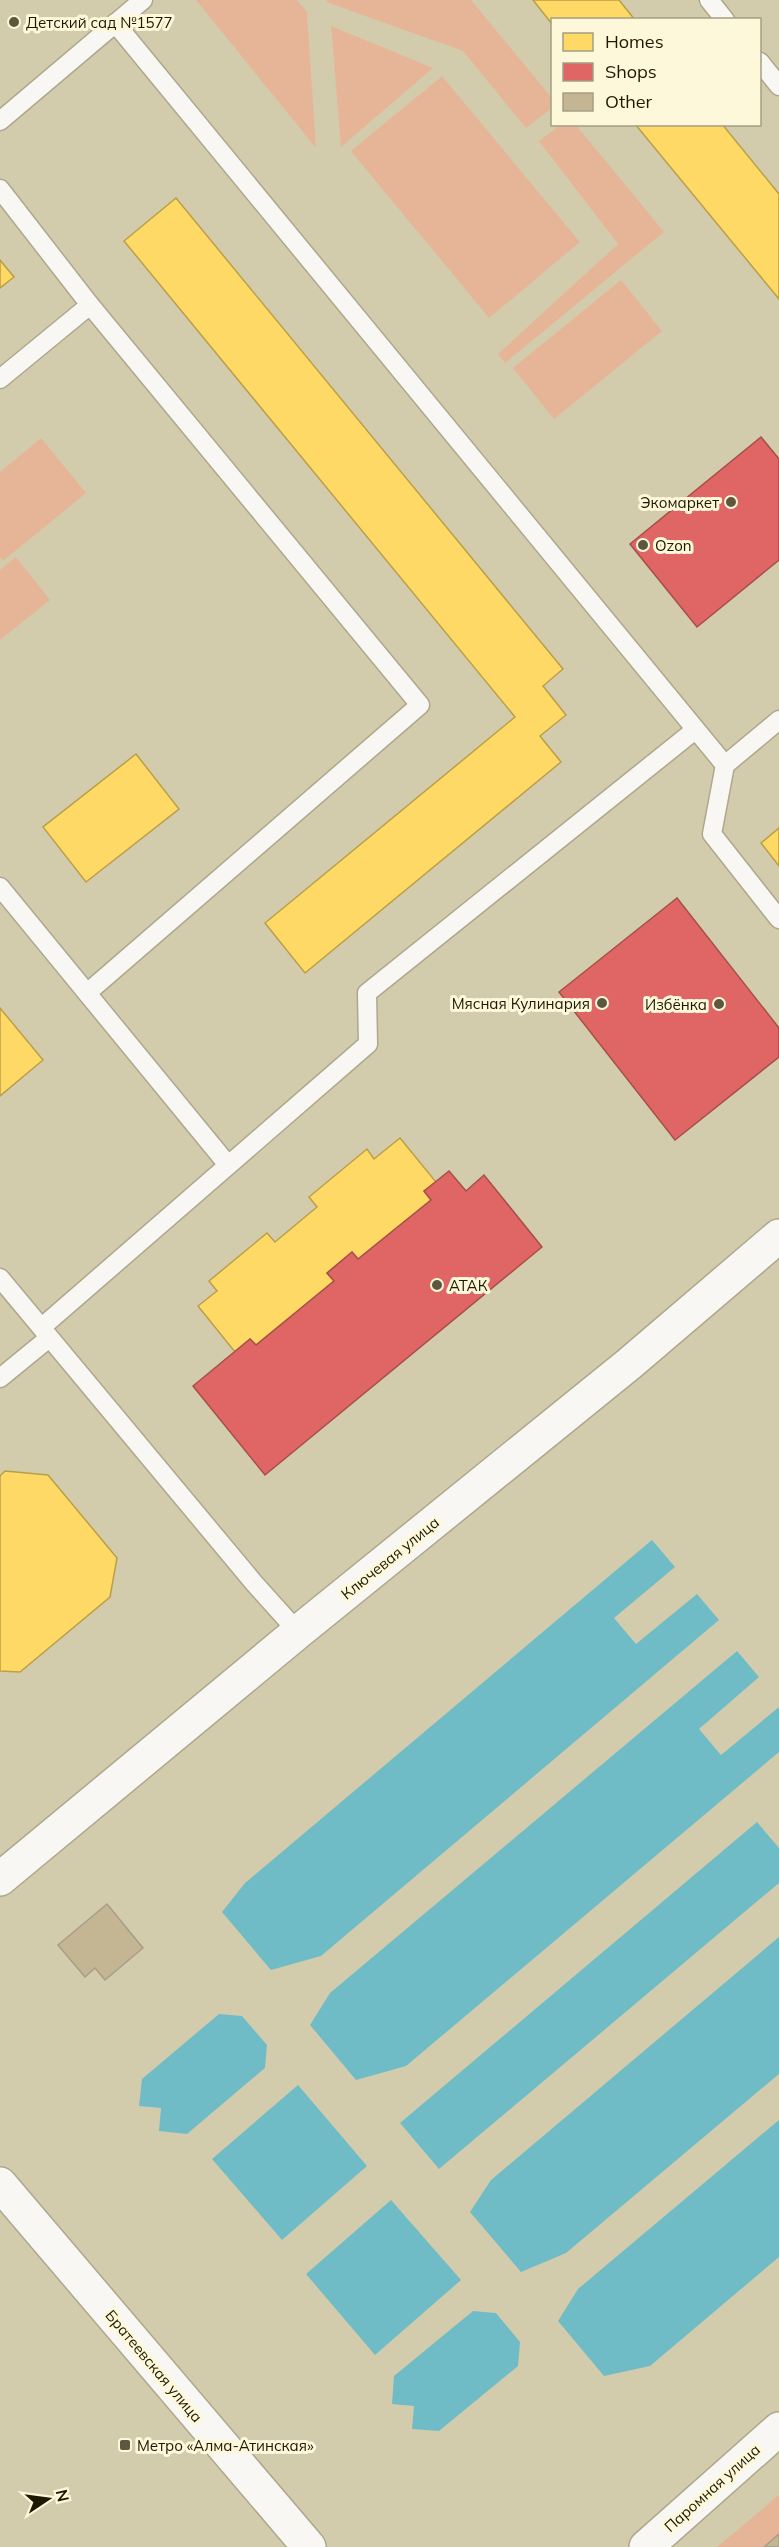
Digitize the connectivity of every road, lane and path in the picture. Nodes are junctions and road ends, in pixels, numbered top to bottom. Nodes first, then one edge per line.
1 (143, 0) edge
2 (709, 0) edge
3 (723, 18) edge
4 (116, 23) junction
5 (761, 64) edge
6 (779, 86) edge
7 (0, 121) edge
8 (0, 189) edge
9 (90, 305) junction
10 (0, 379) edge
11 (779, 720) edge
12 (695, 730) junction
13 (725, 765) junction
14 (0, 887) edge
15 (779, 919) edge
16 (87, 993) junction
17 (228, 1165) junction
18 (779, 1236) edge
19 (0, 1278) edge
20 (45, 1332) junction
21 (0, 1378) edge
22 (298, 1632) junction
23 (0, 1879) edge
24 (0, 2184) edge
25 (779, 2429) edge
26 (309, 2547) edge
27 (646, 2547) edge

1 - 4 lane
2 - 3 lane
4 - 7 lane
4 - 12 lane
5 - 6 lane
8 - 9 lane
9 - 10 lane
9 - 16 lane
11 - 13 lane
12 - 13 lane
12 - 17 lane
13 - 15 lane
14 - 16 lane
16 - 17 lane
17 - 20 lane
18 - 22 street, Ключевая улица
19 - 20 lane
20 - 21 lane
20 - 22 lane
22 - 23 street, Ключевая улица
24 - 26 street, Братеевская улица
25 - 27 street, Паромная улица

